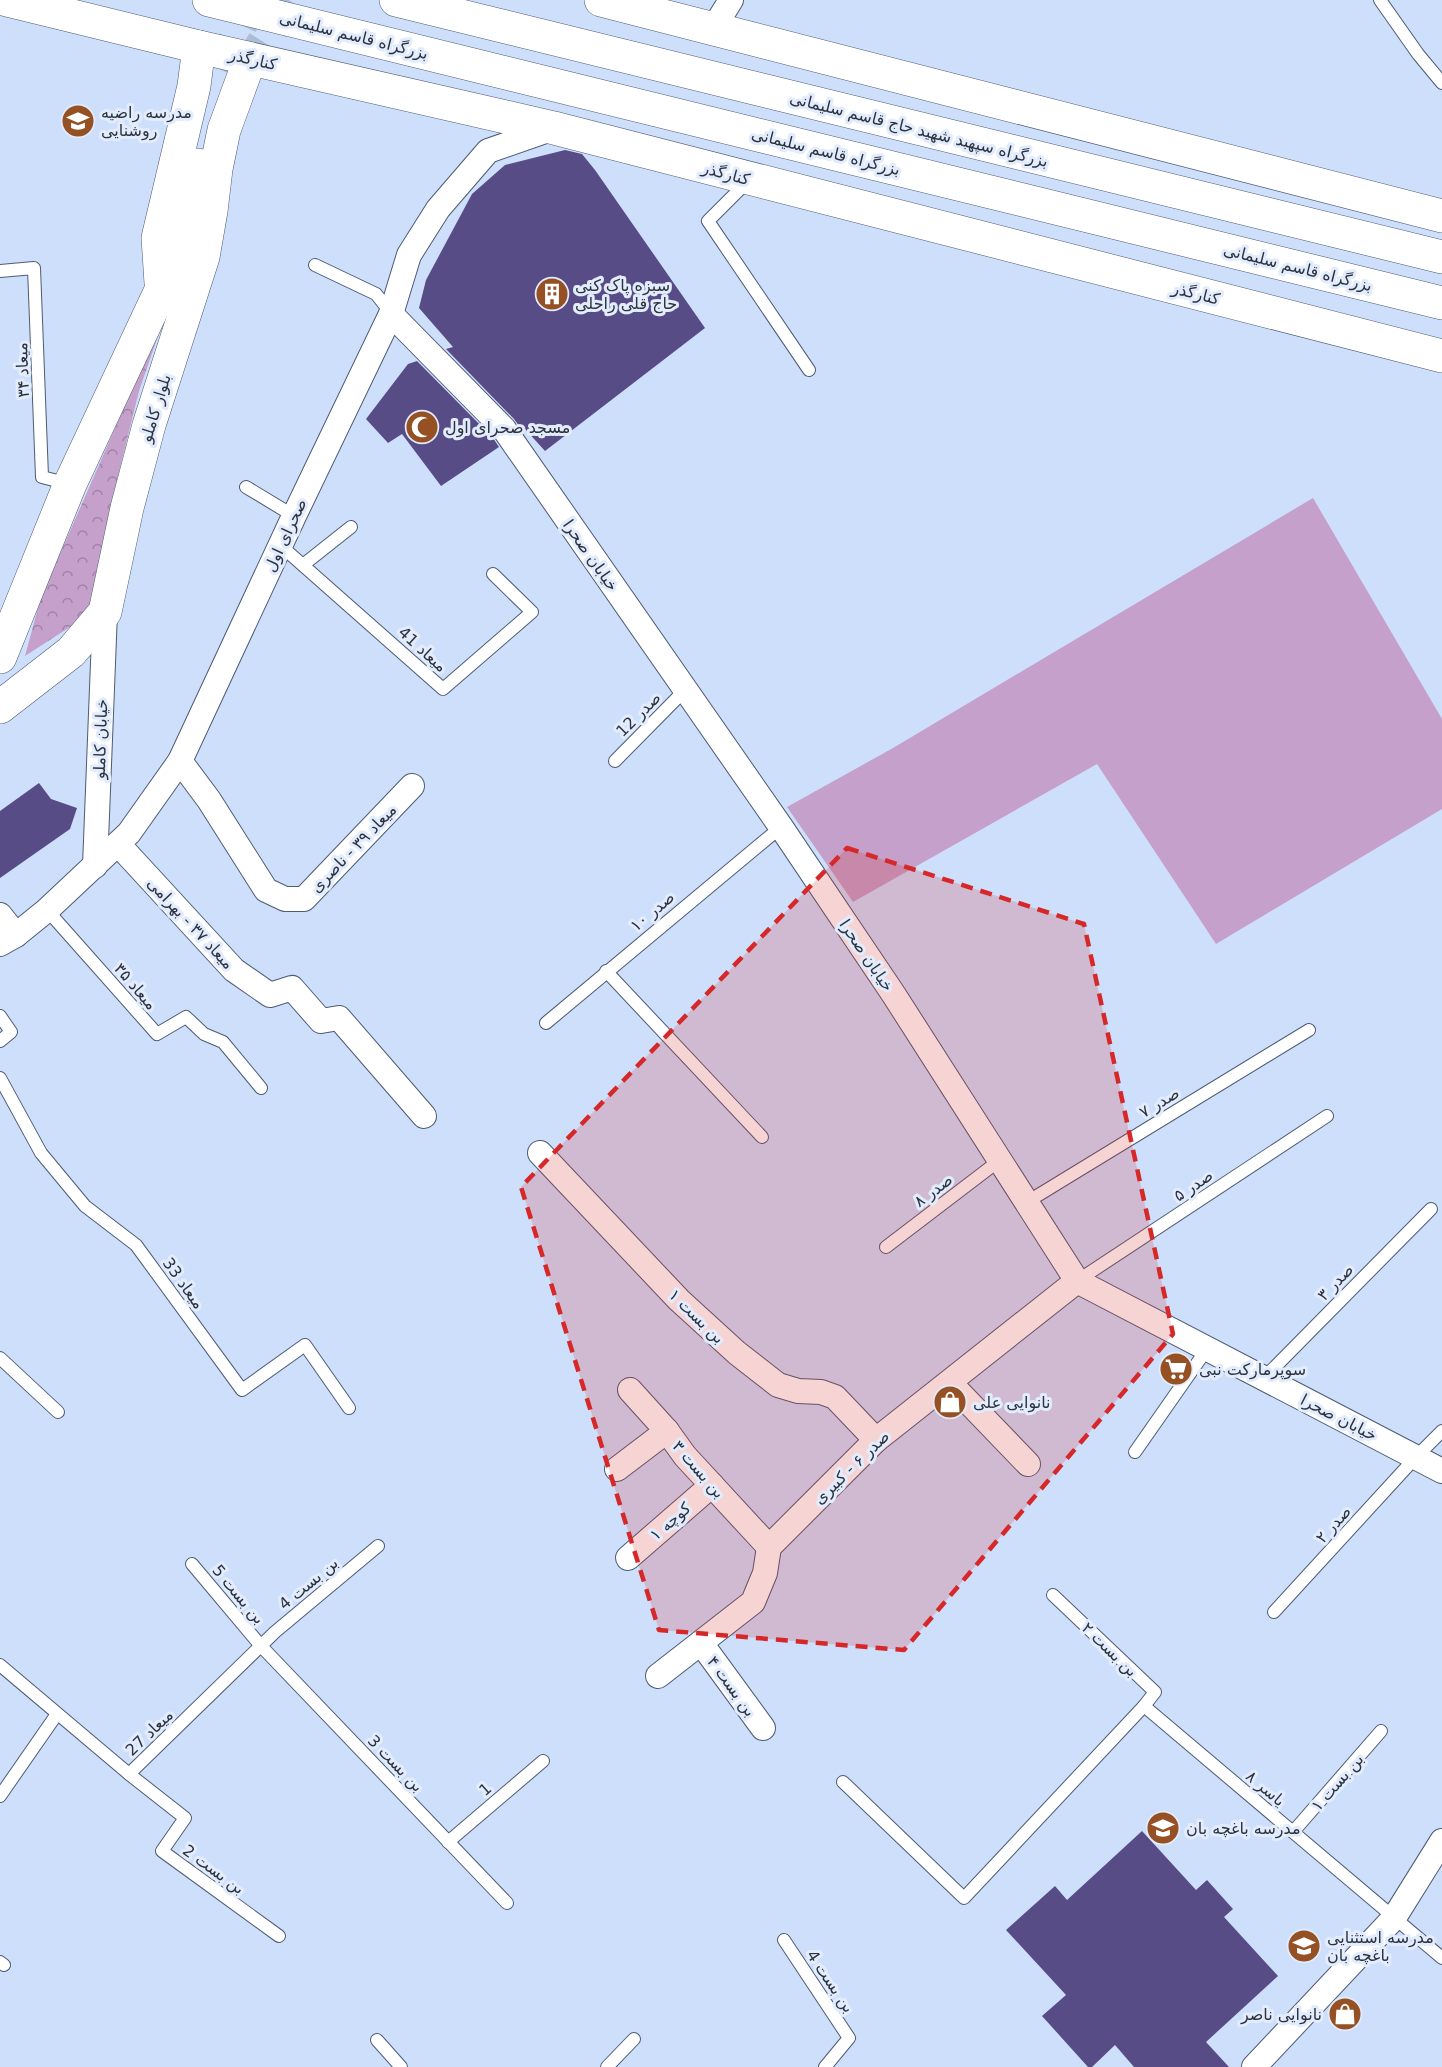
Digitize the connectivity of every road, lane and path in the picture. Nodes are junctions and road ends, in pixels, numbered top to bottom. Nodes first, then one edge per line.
1 (7, 0) edge
2 (209, 0) edge
3 (396, 0) edge
4 (601, 0) edge
5 (731, 0) edge
6 (1380, 0) edge
7 (714, 29) junction
8 (199, 47) junction
9 (1442, 83) edge
10 (554, 128) junction
11 (750, 180) junction
12 (1442, 216) edge
13 (1442, 257) edge
14 (315, 265) dead end
15 (0, 271) edge
16 (161, 288) junction
17 (1442, 303) edge
18 (391, 314) junction
19 (1442, 356) edge
20 (809, 370) dead end
21 (70, 484) junction
22 (246, 488) dead end
23 (294, 516) junction
24 (351, 527) dead end
25 (280, 544) junction
26 (303, 565) junction
27 (494, 574) dead end
28 (105, 612) junction
29 (0, 657) edge
30 (685, 690) junction
31 (0, 707) edge
32 (180, 761) junction
33 (615, 761) dead end
34 (412, 786) dead end
35 (781, 827) junction
36 (118, 844) junction
37 (95, 866) junction
38 (47, 910) junction
39 (0, 915) edge
40 (8, 940) edge
41 (606, 971) junction
42 (0, 1016) edge
43 (546, 1023) dead end
44 (1309, 1030) dead end
45 (0, 1041) edge
46 (0, 1078) edge
47 (261, 1088) dead end
48 (424, 1116) dead end
49 (1327, 1116) dead end
50 (762, 1137) dead end
51 (540, 1153) dead end
52 (1000, 1160) junction
53 (1027, 1202) junction
54 (1431, 1209) dead end
55 (886, 1247) dead end
56 (1077, 1281) junction
57 (1207, 1349) junction
58 (0, 1358) edge
59 (1264, 1378) junction
60 (950, 1383) junction
61 (630, 1390) dead end
62 (349, 1408) dead end
63 (58, 1412) dead end
64 (667, 1431) junction
65 (1442, 1431) edge
66 (876, 1440) junction
67 (1135, 1452) dead end
68 (1416, 1457) junction
69 (1028, 1464) dead end
70 (617, 1469) dead end
71 (1442, 1471) edge
72 (712, 1485) junction
73 (378, 1546) dead end
74 (769, 1547) junction
75 (628, 1558) dead end
76 (192, 1564) dead end
77 (1053, 1594) dead end
78 (1274, 1612) dead end
79 (701, 1643) junction
80 (261, 1646) junction
81 (0, 1665) edge
82 (658, 1676) dead end
83 (1144, 1706) junction
84 (57, 1714) junction
85 (763, 1728) dead end
86 (1381, 1731) dead end
87 (543, 1761) dead end
88 (129, 1774) junction
89 (843, 1782) dead end
90 (0, 1796) edge
91 (1293, 1833) junction
92 (1442, 1841) edge
93 (448, 1842) junction
94 (507, 1903) dead end
95 (1394, 1918) junction
96 (279, 1936) dead end
97 (784, 1940) dead end
98 (1442, 1958) edge
99 (634, 2039) dead end
100 (377, 2040) dead end
101 (401, 2067) edge
102 (607, 2067) edge
103 (825, 2067) edge
104 (1254, 2067) edge

1 - 8 main road, کنارگذر
2 - 17 main road, بزرگراه قاسم سلیمانی
3 - 13 main road, بزرگراه سپهبد شهید حاج قاسم سلیمانی
4 - 7 main road
5 - 7 street
6 - 9 lane
7 - 12 main road
8 - 10 main road, کنارگذر
8 - 16 main road, بلوار کاملو
10 - 11 main road, کنارگذر
10 - 18 street, صحرای اول
11 - 19 main road, کنارگذر
11 - 20 lane
14 - 18 lane
15 - 21 lane, میعاد ۳۴
16 - 21 main road, بلوار کاملو
16 - 28 main road, بلوار کاملو
18 - 23 street, صحرای اول
18 - 30 street, خیابان صحرا
21 - 29 main road, بلوار کاملو
22 - 23 lane
23 - 25 street, صحرای اول
24 - 26 lane
25 - 26 lane, میعاد 41
25 - 32 street, صحرای اول
26 - 27 lane, میعاد 41
28 - 31 main road, بلوار کاملو
28 - 37 street, خیابان کاملو
30 - 33 lane, صدر 12
30 - 35 street, خیابان صحرا
32 - 34 street, میعاد ۳۹ - ناصری
32 - 36 street, صحرای اول
35 - 41 lane, صدر ۱۰
35 - 52 street, خیابان صحرا
36 - 37 street, صحرای اول
36 - 48 street, میعاد ۳۷ - بهرامی
37 - 38 street, صحرای اول
38 - 40 street, صحرای اول
38 - 47 lane, میعاد ۳۵
39 - 40 street
41 - 43 lane, صدر ۱۰
41 - 50 lane
42 - 45 lane
44 - 53 lane, صدر ۷
46 - 62 lane, میعاد 33
49 - 56 lane, صدر ۵
51 - 66 street, بن بست ۱
52 - 53 street, خیابان صحرا
52 - 55 lane, صدر ۸
53 - 56 street, خیابان صحرا
54 - 59 lane, صدر ۳
56 - 57 street, خیابان صحرا
56 - 60 street, صدر ۶ - کبیری
57 - 59 street, خیابان صحرا
57 - 67 lane
58 - 63 lane
59 - 68 street, خیابان صحرا
60 - 66 street, صدر ۶ - کبیری
60 - 69 street
61 - 64 street, بن بست ۳
64 - 70 street
64 - 72 street, بن بست ۳
65 - 68 lane, صدر ۲
66 - 74 street, صدر ۶ - کبیری
68 - 71 street, خیابان صحرا
68 - 78 lane, صدر ۲
72 - 74 street, بن بست ۳
72 - 75 street, کوچه ۱
73 - 80 lane, بن بست 4
74 - 79 street
76 - 80 lane, بن بست 5
77 - 83 lane, بن بست ۲
79 - 82 street
79 - 85 street, بن بست ۴
80 - 88 lane, میعاد 27
80 - 93 lane, بن بست 3
81 - 84 lane, میعاد 27
83 - 89 lane
83 - 91 lane, یاسر ۸
84 - 88 lane, میعاد 27
84 - 90 lane
86 - 91 lane, بن بست ۱
87 - 93 lane, 1
88 - 96 lane, بن بست 2
91 - 95 lane, یاسر ۸
92 - 95 street
93 - 94 lane, بن بست 3
95 - 98 lane, یاسر ۸
95 - 104 street
97 - 103 lane, بن بست 4
99 - 102 lane
100 - 101 lane

